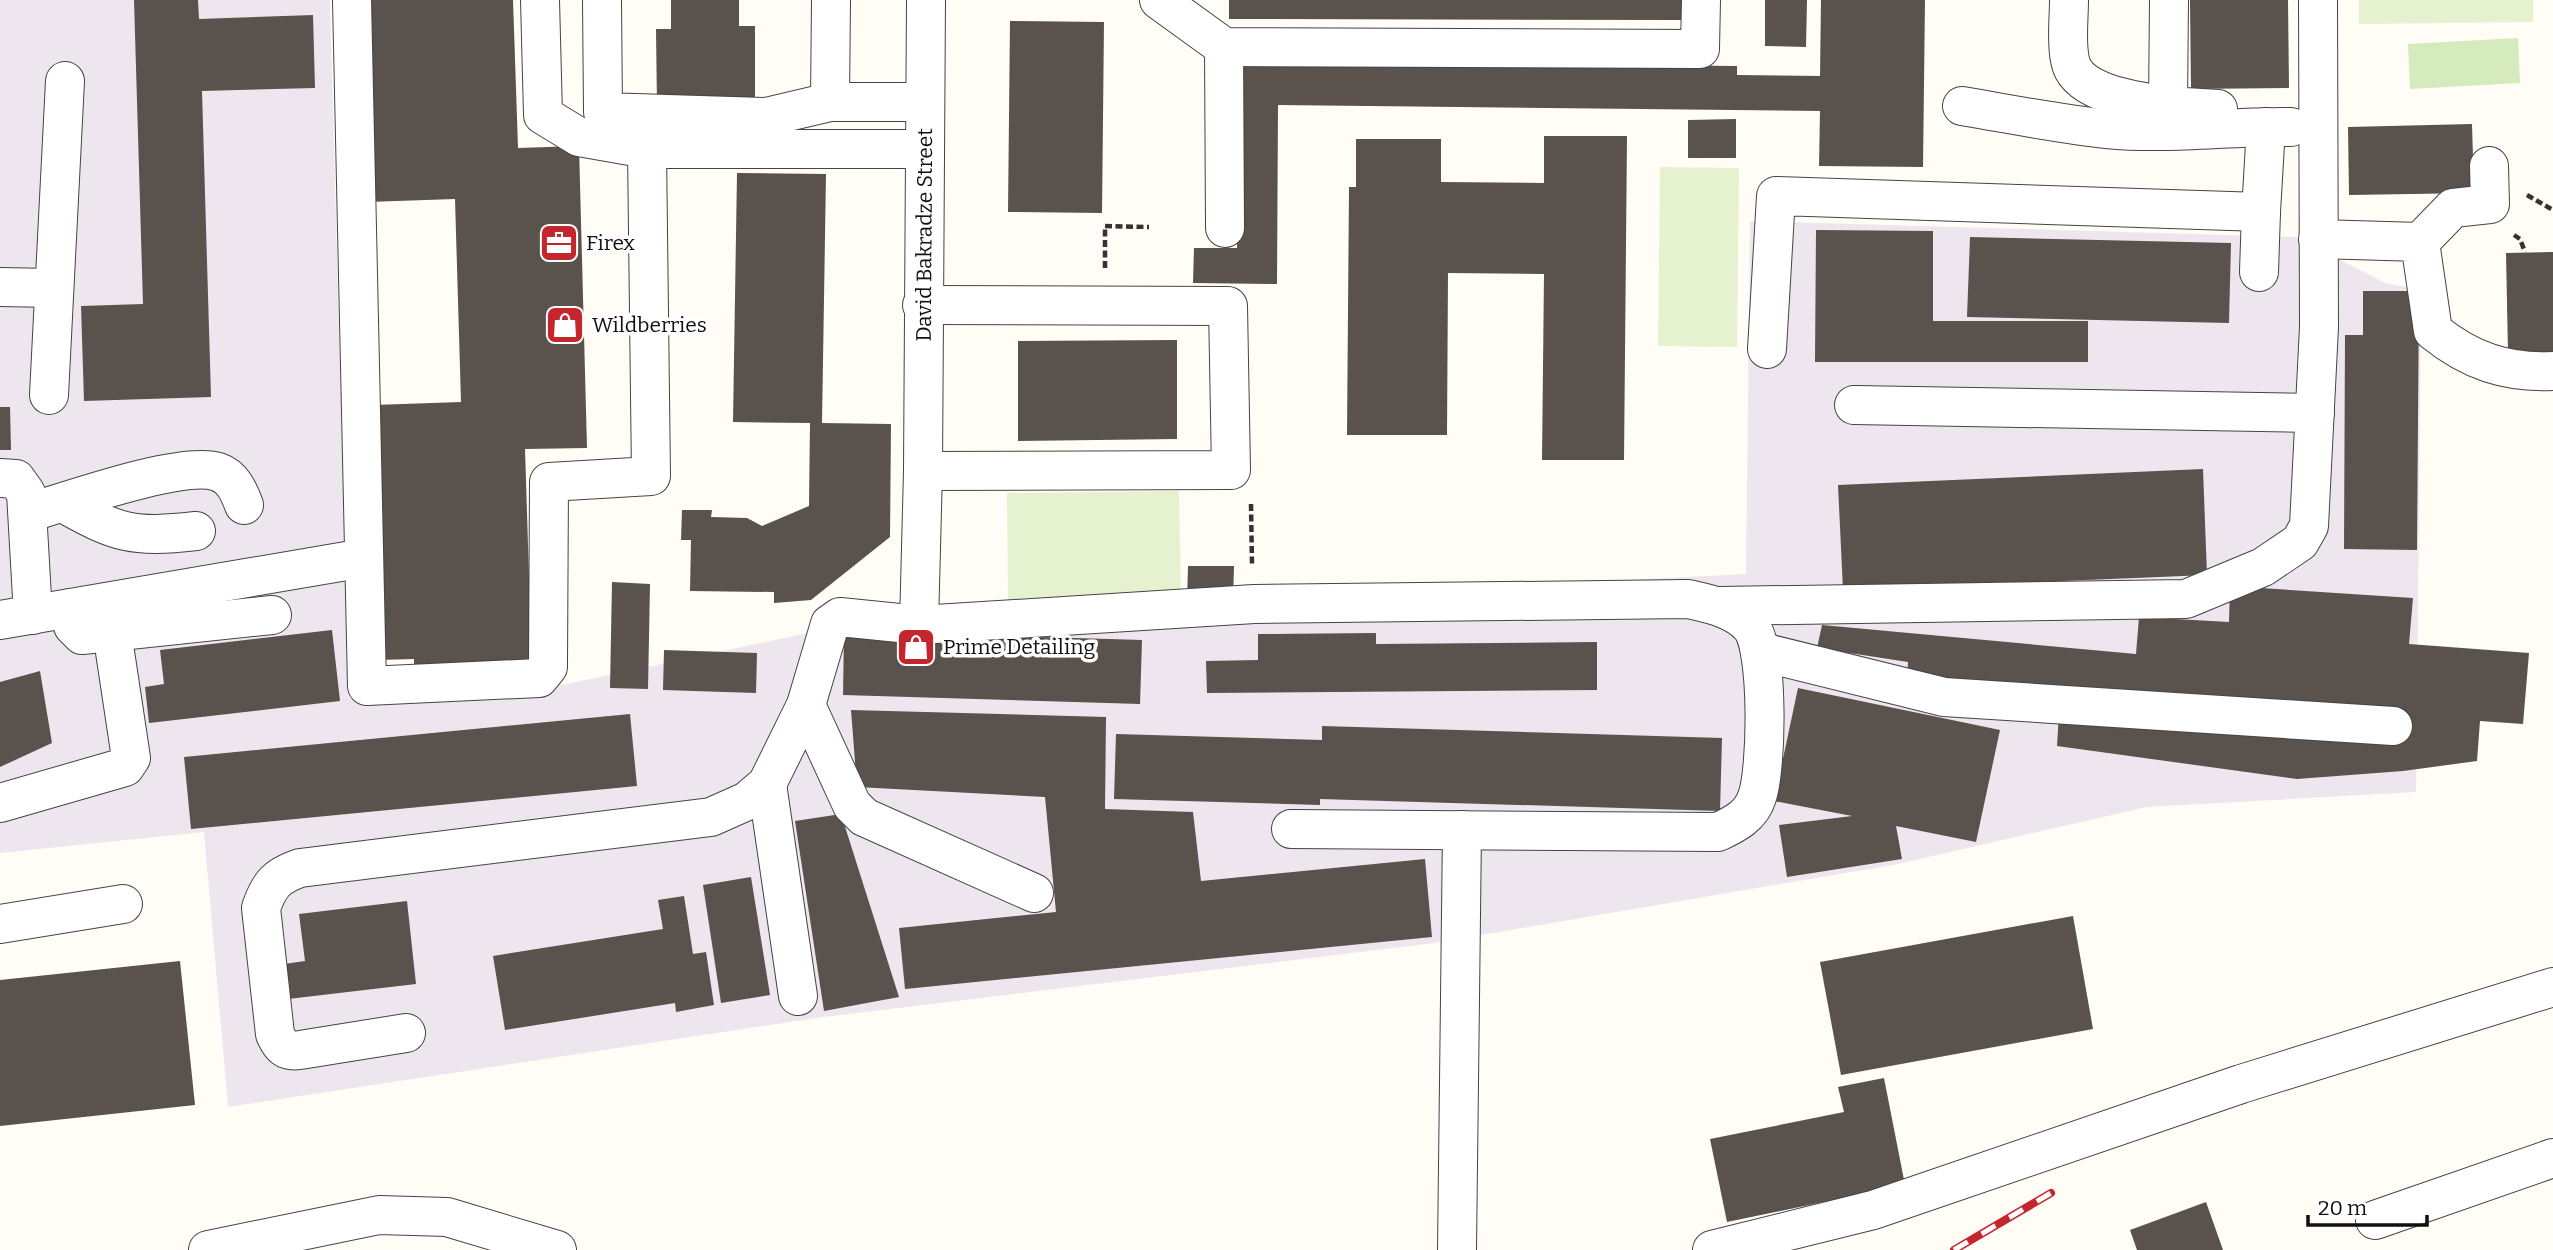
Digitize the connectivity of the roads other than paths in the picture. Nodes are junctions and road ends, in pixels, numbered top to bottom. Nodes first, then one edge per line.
1 (352, 0) edge
2 (540, 0) edge
3 (602, 0) edge
4 (831, 0) edge
5 (926, 0) edge
6 (1159, 0) edge
7 (1700, 0) edge
8 (2069, 0) edge
9 (2169, 0) edge
10 (2318, 0) edge
11 (1224, 47) junction
12 (65, 81) dead end
13 (830, 102) junction
14 (924, 102) junction
15 (2168, 106) junction
16 (1962, 107) dead end
17 (2254, 126) junction
18 (2317, 127) junction
19 (647, 149) junction
20 (924, 149) junction
21 (2489, 166) dead end
22 (2261, 212) junction
23 (1225, 228) dead end
24 (2318, 239) junction
25 (2420, 242) junction
26 (2259, 272) dead end
27 (0, 287) edge
28 (54, 288) junction
29 (922, 305) junction
30 (1767, 349) dead end
31 (2553, 371) edge
32 (49, 395) dead end
33 (1854, 405) dead end
34 (2315, 413) junction
35 (923, 471) junction
36 (0, 478) edge
37 (244, 505) dead end
38 (46, 508) junction
39 (196, 531) dead end
40 (364, 558) junction
41 (1720, 606) junction
42 (71, 608) junction
43 (272, 615) dead end
44 (16, 618) edge
45 (919, 625) junction
46 (112, 632) junction
47 (1762, 652) junction
48 (806, 705) junction
49 (2393, 726) dead end
50 (767, 784) junction
51 (0, 803) edge
52 (1291, 829) dead end
53 (1462, 830) junction
54 (1034, 893) dead end
55 (123, 904) dead end
56 (0, 924) edge
57 (2553, 987) edge
58 (798, 996) dead end
59 (406, 1033) dead end
60 (2553, 1158) edge
61 (2375, 1220) dead end
62 (208, 1250) edge
63 (557, 1250) edge
64 (1457, 1250) edge
65 (1712, 1250) edge

1 - 40 lane
2 - 19 lane
3 - 13 lane
4 - 13 lane
5 - 14 lane, David Bakradze Street
6 - 11 lane
7 - 11 lane
8 - 15 lane
9 - 15 lane
10 - 18 lane
11 - 23 lane
12 - 28 lane
13 - 14 lane
14 - 20 lane, David Bakradze Street
15 - 17 lane
16 - 17 lane
17 - 18 lane
17 - 22 lane
18 - 24 lane
19 - 20 lane
19 - 40 lane
20 - 29 lane, David Bakradze Street
21 - 25 lane
22 - 26 lane
22 - 30 lane
24 - 25 lane
24 - 34 lane
25 - 31 lane
27 - 28 lane
28 - 32 lane
29 - 35 lane, David Bakradze Street
29 - 35 lane
33 - 34 lane
34 - 41 lane
35 - 45 lane, David Bakradze Street
36 - 38 lane
37 - 38 lane
38 - 39 lane
38 - 44 lane
40 - 42 lane
41 - 45 lane
41 - 47 lane
42 - 44 lane
42 - 46 lane
43 - 46 lane
45 - 48 lane
46 - 51 lane
47 - 49 lane
47 - 53 lane
48 - 50 lane
48 - 54 lane
50 - 58 lane
50 - 59 lane
52 - 53 lane
53 - 64 lane
55 - 56 lane
57 - 65 lane
60 - 61 lane
62 - 63 lane

